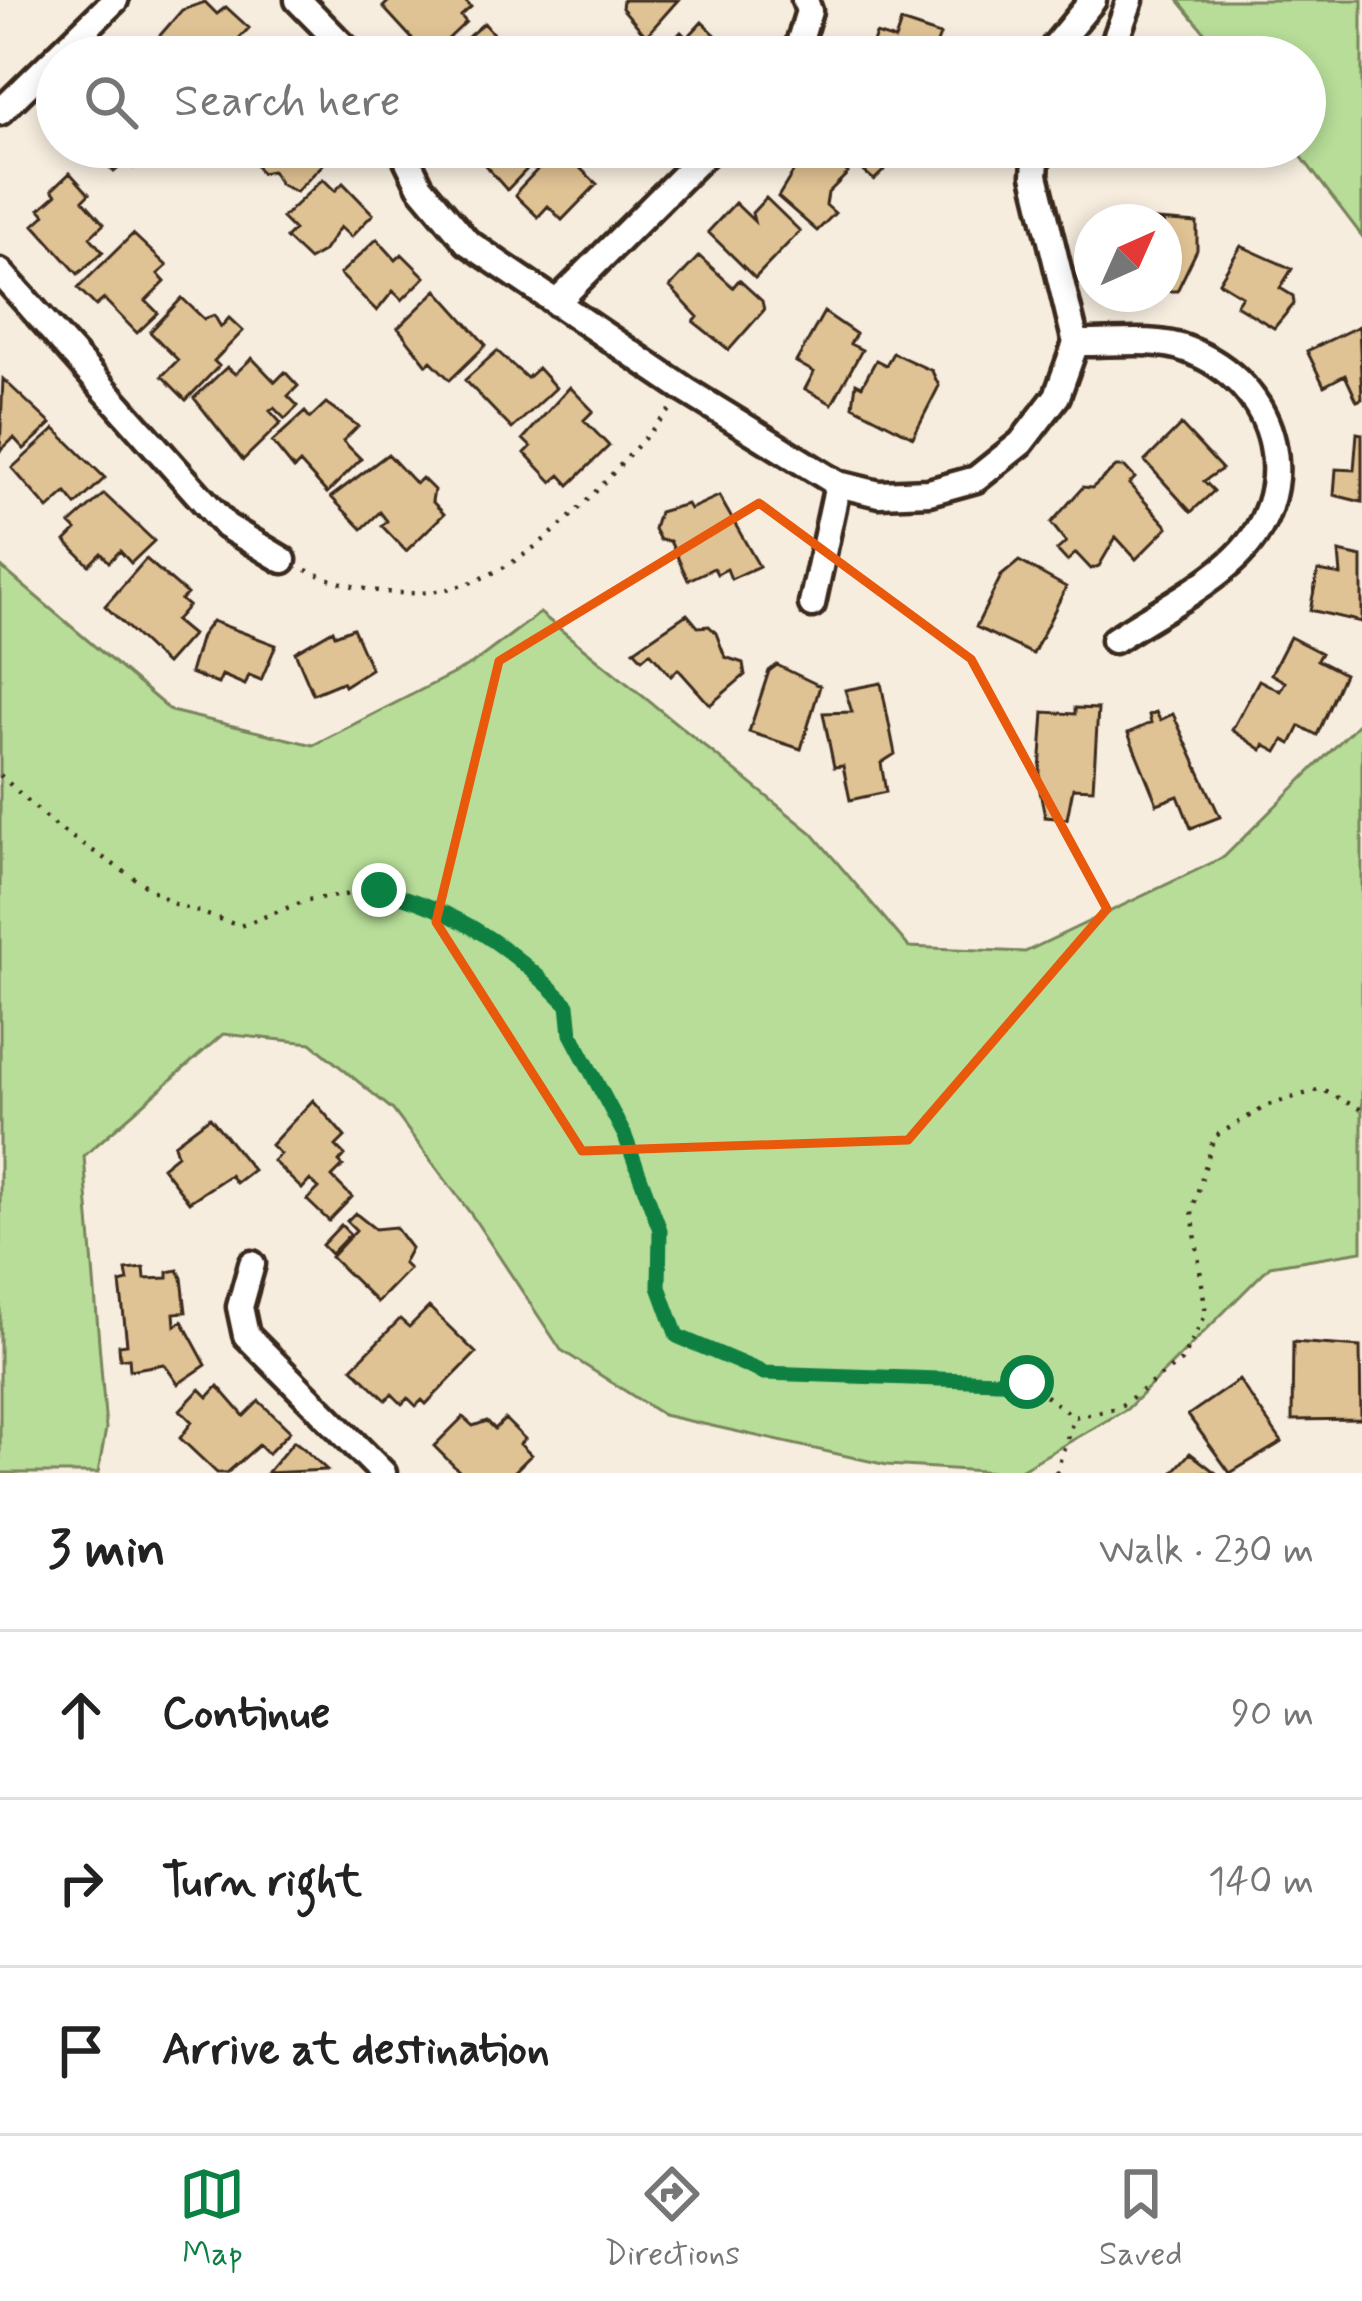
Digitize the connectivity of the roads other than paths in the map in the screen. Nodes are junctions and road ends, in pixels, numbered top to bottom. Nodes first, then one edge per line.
1 (115, 0) edge
2 (298, 0) edge
3 (1093, 0) edge
4 (1130, 0) edge
5 (807, 6) edge
6 (78, 36) edge
7 (333, 36) edge
8 (800, 36) edge
9 (1063, 36) edge
10 (1116, 36) edge
11 (36, 77) edge
12 (0, 112) edge
13 (411, 168) edge
14 (691, 168) edge
15 (1036, 168) edge
16 (0, 272) edge
17 (556, 303) junction
18 (1076, 343) junction
19 (838, 484) junction
20 (283, 560) road end
21 (812, 604) dead end
22 (1114, 640) dead end
23 (251, 1264) dead end
24 (383, 1473) edge

1 - 6 street
2 - 7 street
3 - 9 street
4 - 10 street
5 - 8 street
11 - 12 street
13 - 17 street
14 - 17 street
15 - 18 street
16 - 20 street
17 - 19 street
18 - 19 street
18 - 22 street
19 - 21 street
23 - 24 street

